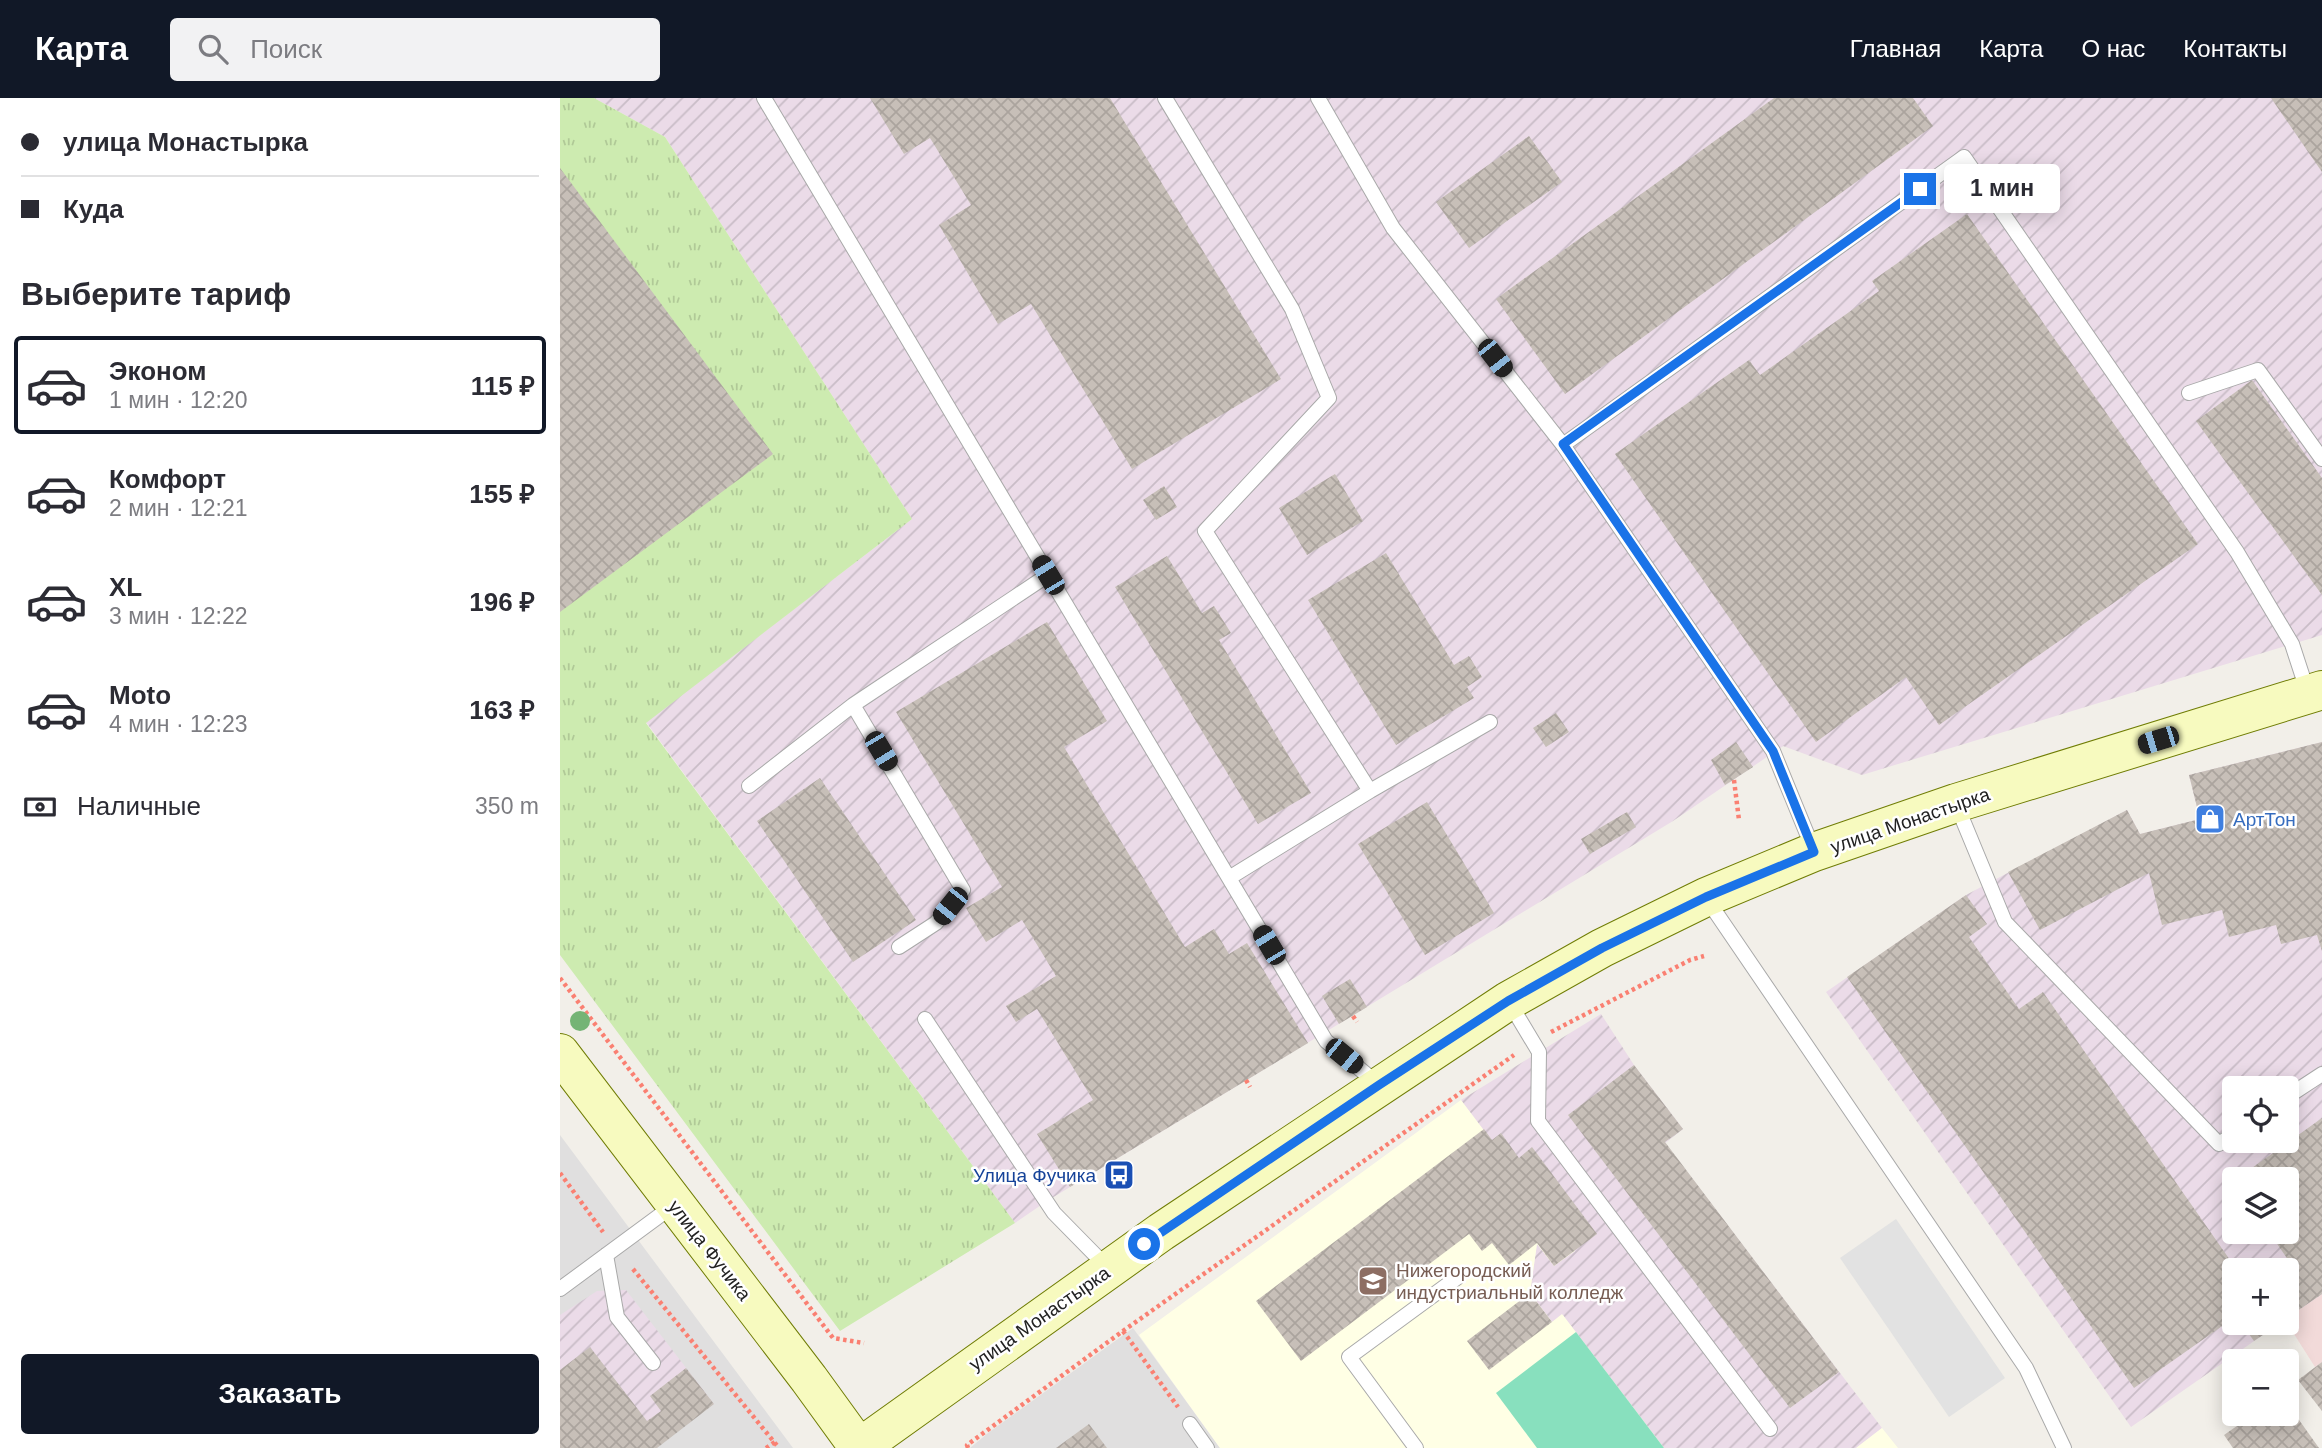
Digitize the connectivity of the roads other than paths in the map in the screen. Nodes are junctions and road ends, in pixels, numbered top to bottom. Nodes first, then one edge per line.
1 (764, 98) edge
2 (1165, 98) edge
3 (1318, 98) edge
4 (2189, 393) dead end
5 (1563, 444) junction
6 (2322, 458) edge
7 (1048, 575) junction
8 (2315, 692) edge
9 (853, 705) junction
10 (1490, 722) dead end
11 (749, 786) dead end
12 (1370, 791) junction
13 (1956, 803) junction
14 (1814, 852) junction
15 (1229, 878) junction
16 (1706, 897) junction
17 (899, 947) dead end
18 (1508, 1001) junction
19 (925, 1019) dead end
20 (560, 1053) edge
21 (2322, 1074) edge
22 (1379, 1085) junction
23 (2299, 1089) edge
24 (2222, 1142) edge
25 (675, 1204) junction
26 (610, 1251) junction
27 (1109, 1269) junction
28 (1458, 1277) dead end
29 (560, 1289) edge
30 (653, 1363) dead end
31 (1190, 1424) road end
32 (1770, 1429) dead end
33 (859, 1448) edge
34 (1207, 1448) edge
35 (1416, 1448) edge
36 (2064, 1448) edge

1 - 7 lane
2 - 12 lane
3 - 5 lane
4 - 6 lane
5 - 8 lane
5 - 14 lane
7 - 9 lane
7 - 15 lane
8 - 13 street, улица Монастырка
9 - 11 lane
9 - 17 lane
10 - 12 lane
12 - 15 lane
13 - 14 street, улица Монастырка
13 - 24 lane
14 - 16 street, улица Монастырка
15 - 22 lane
16 - 18 street, улица Монастырка
16 - 36 lane
18 - 22 street, улица Монастырка
18 - 32 lane
19 - 27 lane
20 - 25 street, улица Фучика
21 - 23 lane
22 - 27 street, улица Монастырка
25 - 26 lane
25 - 33 street, улица Фучика
26 - 29 lane
26 - 30 lane
27 - 33 street, улица Монастырка
28 - 35 lane
31 - 34 lane

